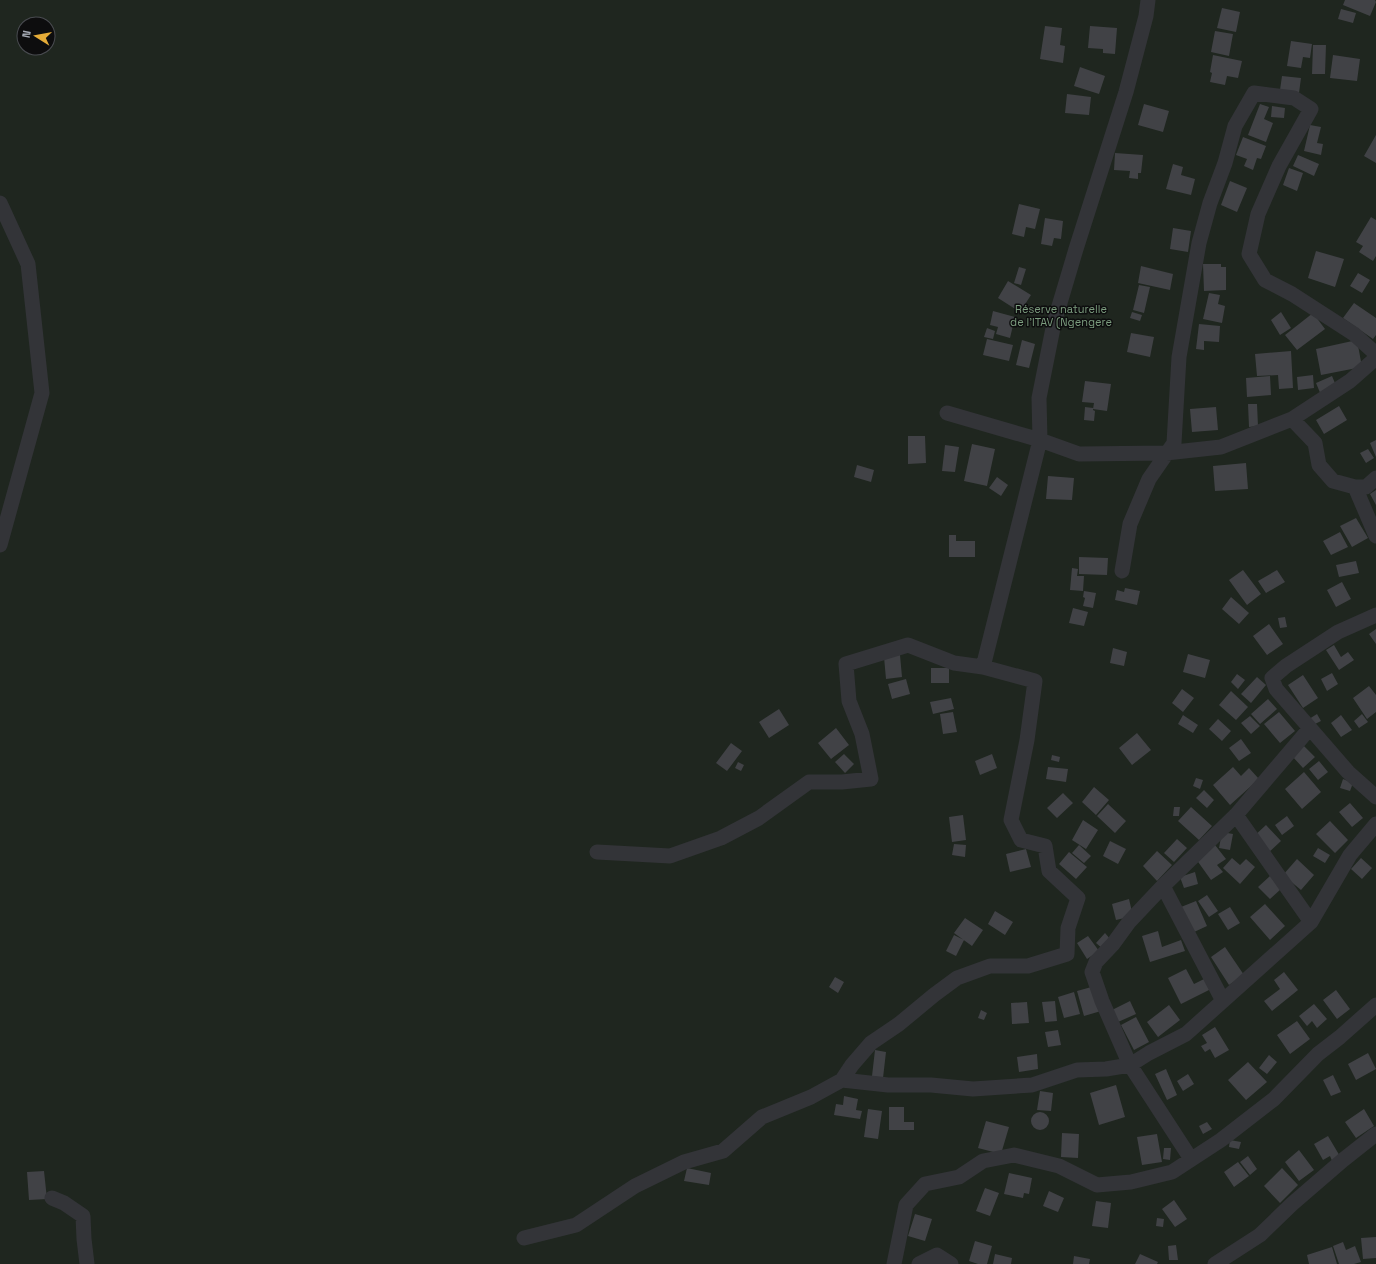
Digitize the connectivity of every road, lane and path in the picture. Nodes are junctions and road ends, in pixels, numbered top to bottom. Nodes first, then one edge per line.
1 (1148, 0) edge
2 (0, 203) edge
3 (1376, 354) edge
4 (1376, 358) edge
5 (947, 413) dead end
6 (1292, 419) junction
7 (1040, 440) junction
8 (1166, 453) junction
9 (1376, 478) edge
10 (1355, 487) junction
11 (1376, 536) edge
12 (0, 545) edge
13 (1122, 571) dead end
14 (1376, 615) edge
15 (983, 667) junction
16 (1310, 728) junction
17 (1376, 797) edge
18 (1236, 815) junction
19 (1376, 824) edge
20 (597, 852) dead end
21 (1163, 886) junction
22 (1311, 922) junction
23 (1223, 1001) junction
24 (1376, 1005) edge
25 (1130, 1065) junction
26 (842, 1080) junction
27 (1376, 1134) edge
28 (1191, 1159) junction
29 (52, 1198) dead end
30 (524, 1238) dead end
31 (88, 1264) edge
32 (894, 1264) edge
33 (920, 1264) edge
34 (951, 1264) edge
35 (1215, 1264) edge

1 - 7 street
2 - 12 street
3 - 8 street
4 - 6 street
5 - 7 street
6 - 8 street
6 - 10 street
7 - 8 street
7 - 15 street
8 - 13 street
9 - 10 street
10 - 11 street
14 - 16 street
15 - 20 street
15 - 26 street
16 - 17 street
16 - 18 street
18 - 21 street
18 - 22 street
19 - 22 street
21 - 23 street
21 - 25 street
22 - 23 street
23 - 25 street
24 - 28 street
25 - 26 street
25 - 28 street
26 - 30 street
27 - 35 street
28 - 32 street
29 - 31 street
33 - 34 street

